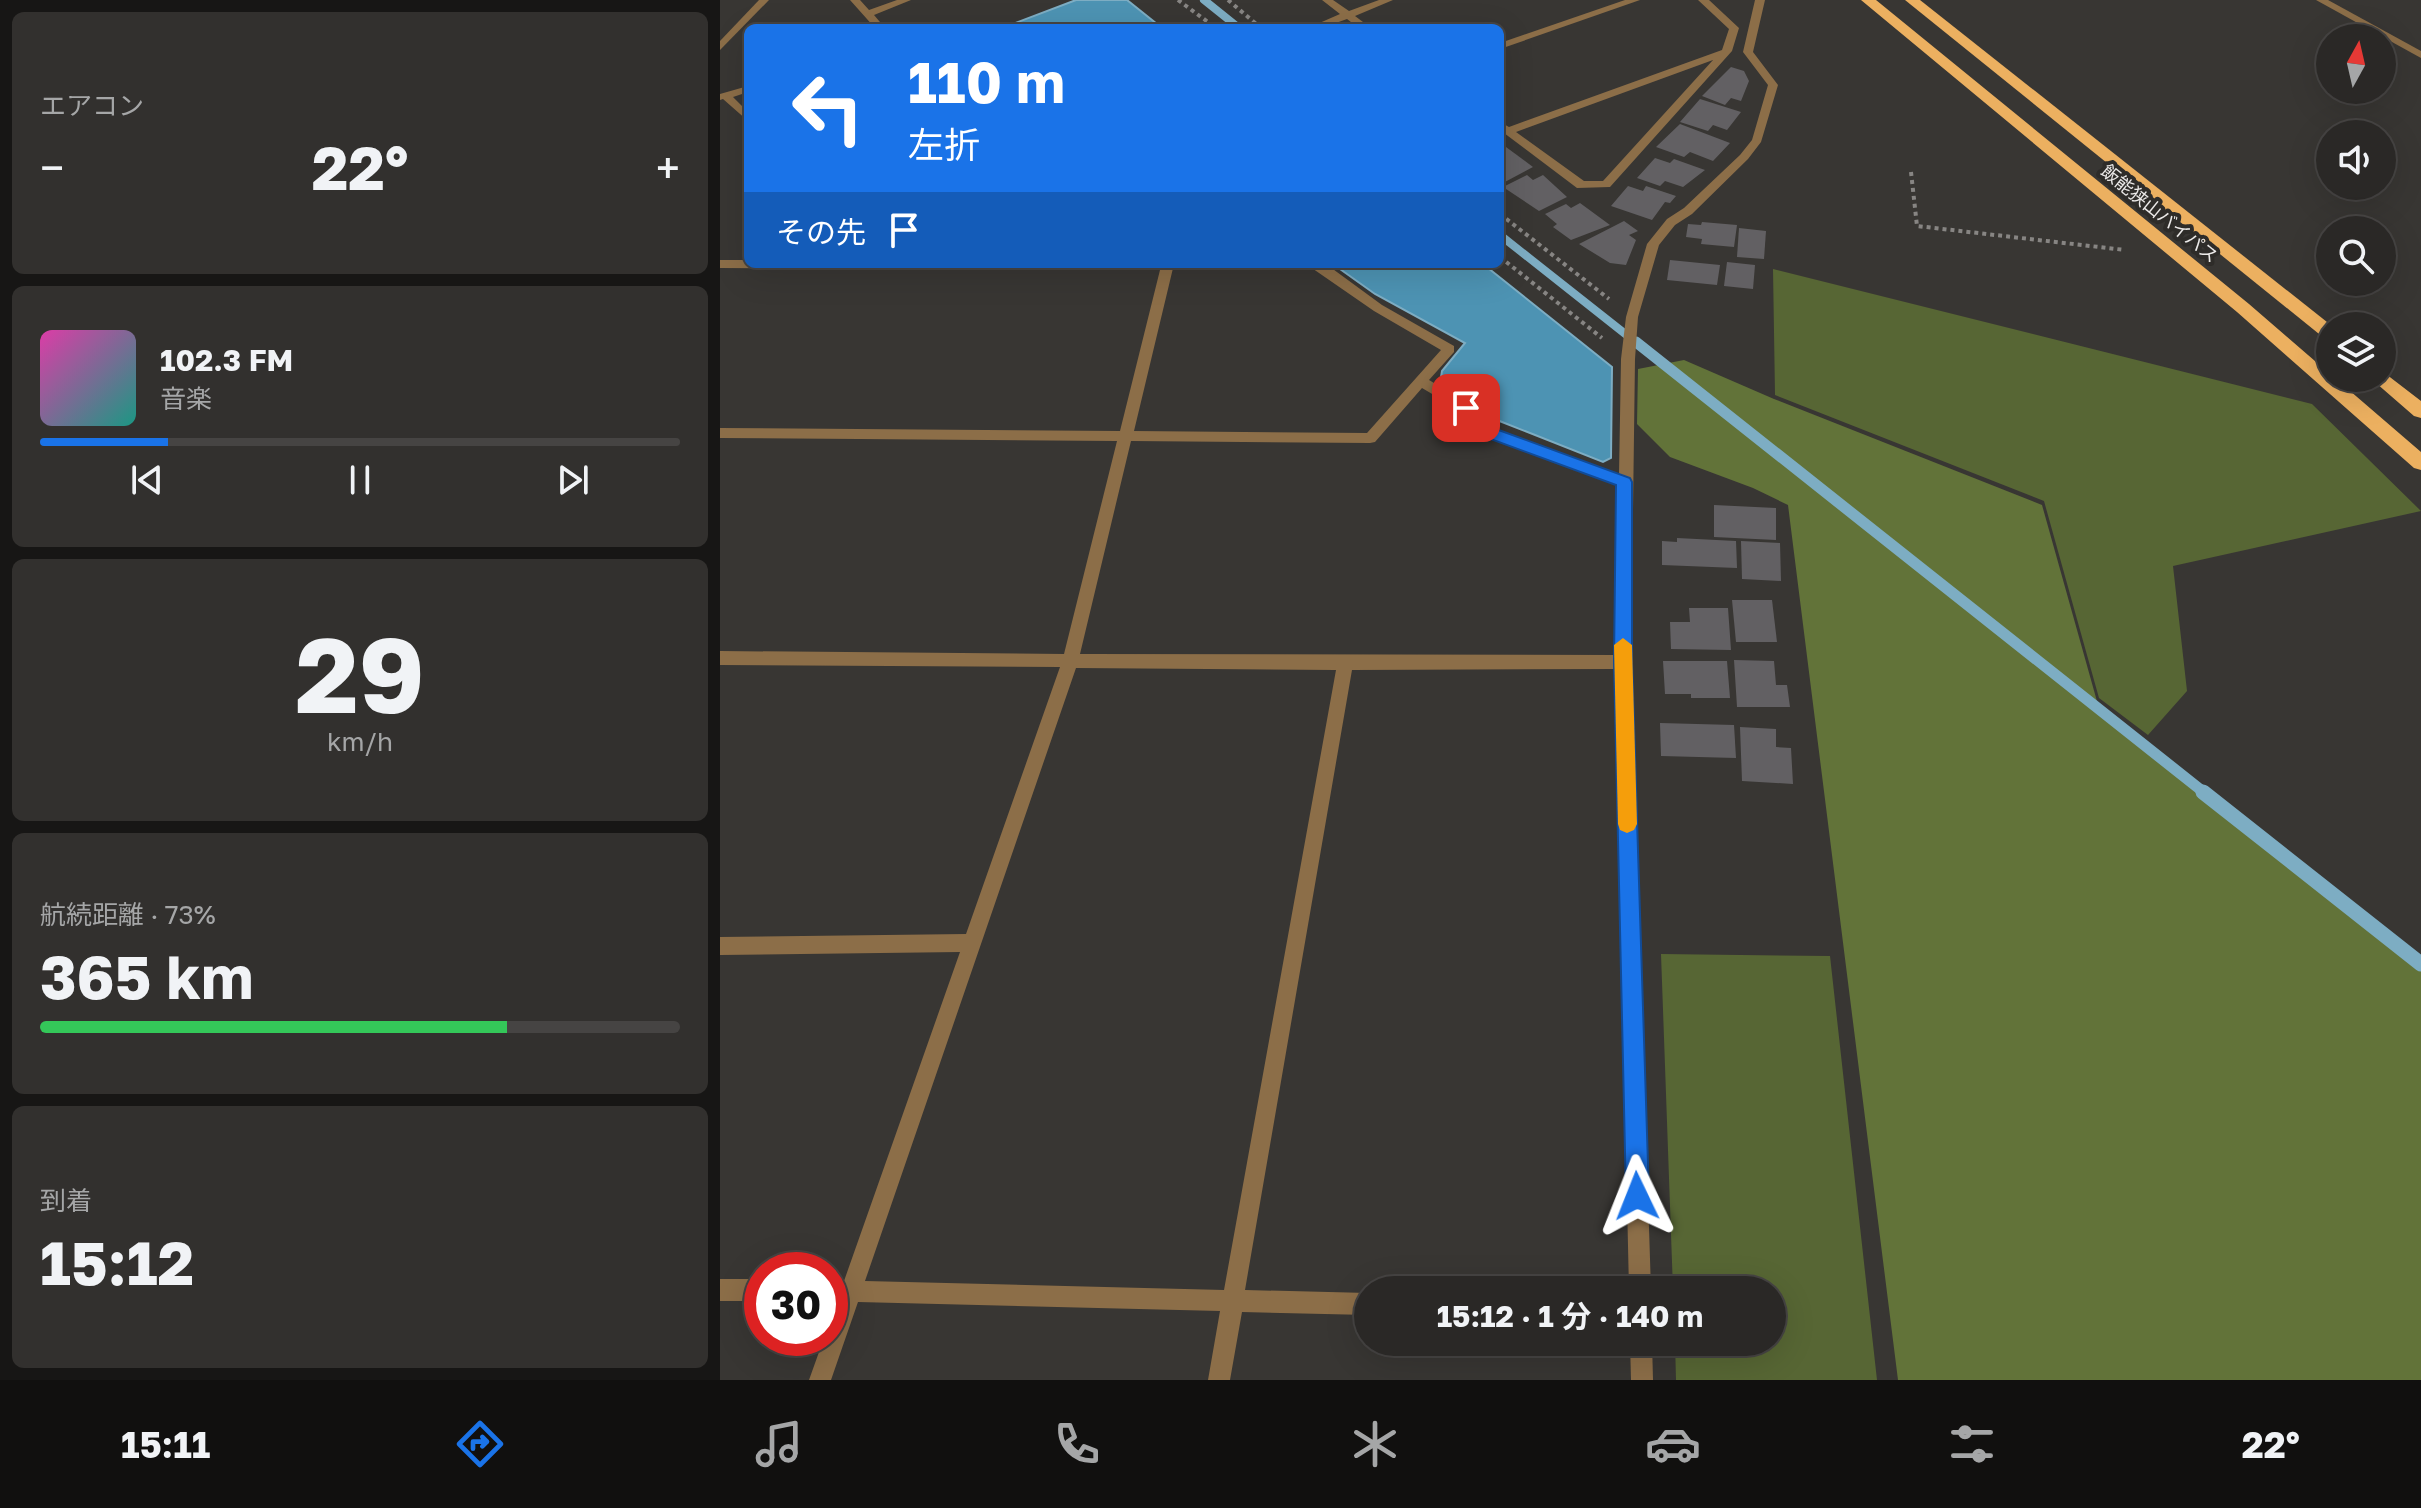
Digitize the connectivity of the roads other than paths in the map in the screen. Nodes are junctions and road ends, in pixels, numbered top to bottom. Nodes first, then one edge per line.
1 (764, 0) edge
2 (855, 0) edge
3 (906, 0) edge
4 (1327, 0) edge
5 (1388, 0) edge
6 (1635, 0) edge
7 (1703, 0) edge
8 (1760, 0) edge
9 (1868, 0) edge
10 (1912, 0) edge
11 (2321, 0) edge
12 (1346, 13) junction
13 (867, 14) junction
14 (876, 24) edge
15 (1322, 24) edge
16 (1361, 24) edge
17 (1504, 45) edge
18 (720, 47) edge
19 (1727, 51) junction
20 (2421, 55) edge
21 (744, 90) edge
22 (723, 96) edge
23 (744, 114) edge
24 (1504, 128) edge
25 (720, 264) edge
26 (744, 264) edge
27 (1166, 268) edge
28 (1323, 268) edge
29 (2316, 323) edge
30 (1420, 381) junction
31 (2396, 390) edge
32 (2421, 411) edge
33 (720, 433) edge
34 (1126, 436) junction
35 (2421, 463) edge
36 (1624, 482) junction
37 (720, 658) edge
38 (1070, 661) junction
39 (1623, 662) junction
40 (1345, 663) junction
41 (972, 943) junction
42 (720, 946) edge
43 (848, 1272) edge
44 (1640, 1276) edge
45 (720, 1290) edge
46 (744, 1290) edge
47 (848, 1291) edge
48 (1233, 1302) junction
49 (1354, 1304) edge
50 (826, 1356) edge
51 (1641, 1356) edge
52 (820, 1380) edge
53 (1219, 1380) edge
54 (1642, 1380) edge

1 - 18 street
2 - 13 street
3 - 13 street
4 - 12 street
5 - 12 street
6 - 17 street
7 - 19 street
8 - 36 street
9 - 35 highway, 飯能狭山バイパス
10 - 29 highway, 飯能狭山バイパス
11 - 20 street
12 - 15 street
12 - 16 street
13 - 14 street
19 - 24 street
19 - 24 street
21 - 22 street
22 - 23 street
25 - 26 street
27 - 34 street
28 - 30 street
30 - 34 street
30 - 36 street
31 - 32 highway
33 - 34 street
34 - 38 street
36 - 39 street
37 - 38 street
38 - 40 street
38 - 41 street
39 - 40 street
39 - 44 street
40 - 48 street
41 - 42 street
41 - 43 street
45 - 46 street
47 - 48 street
48 - 49 street
48 - 53 street
50 - 52 street
51 - 54 street

